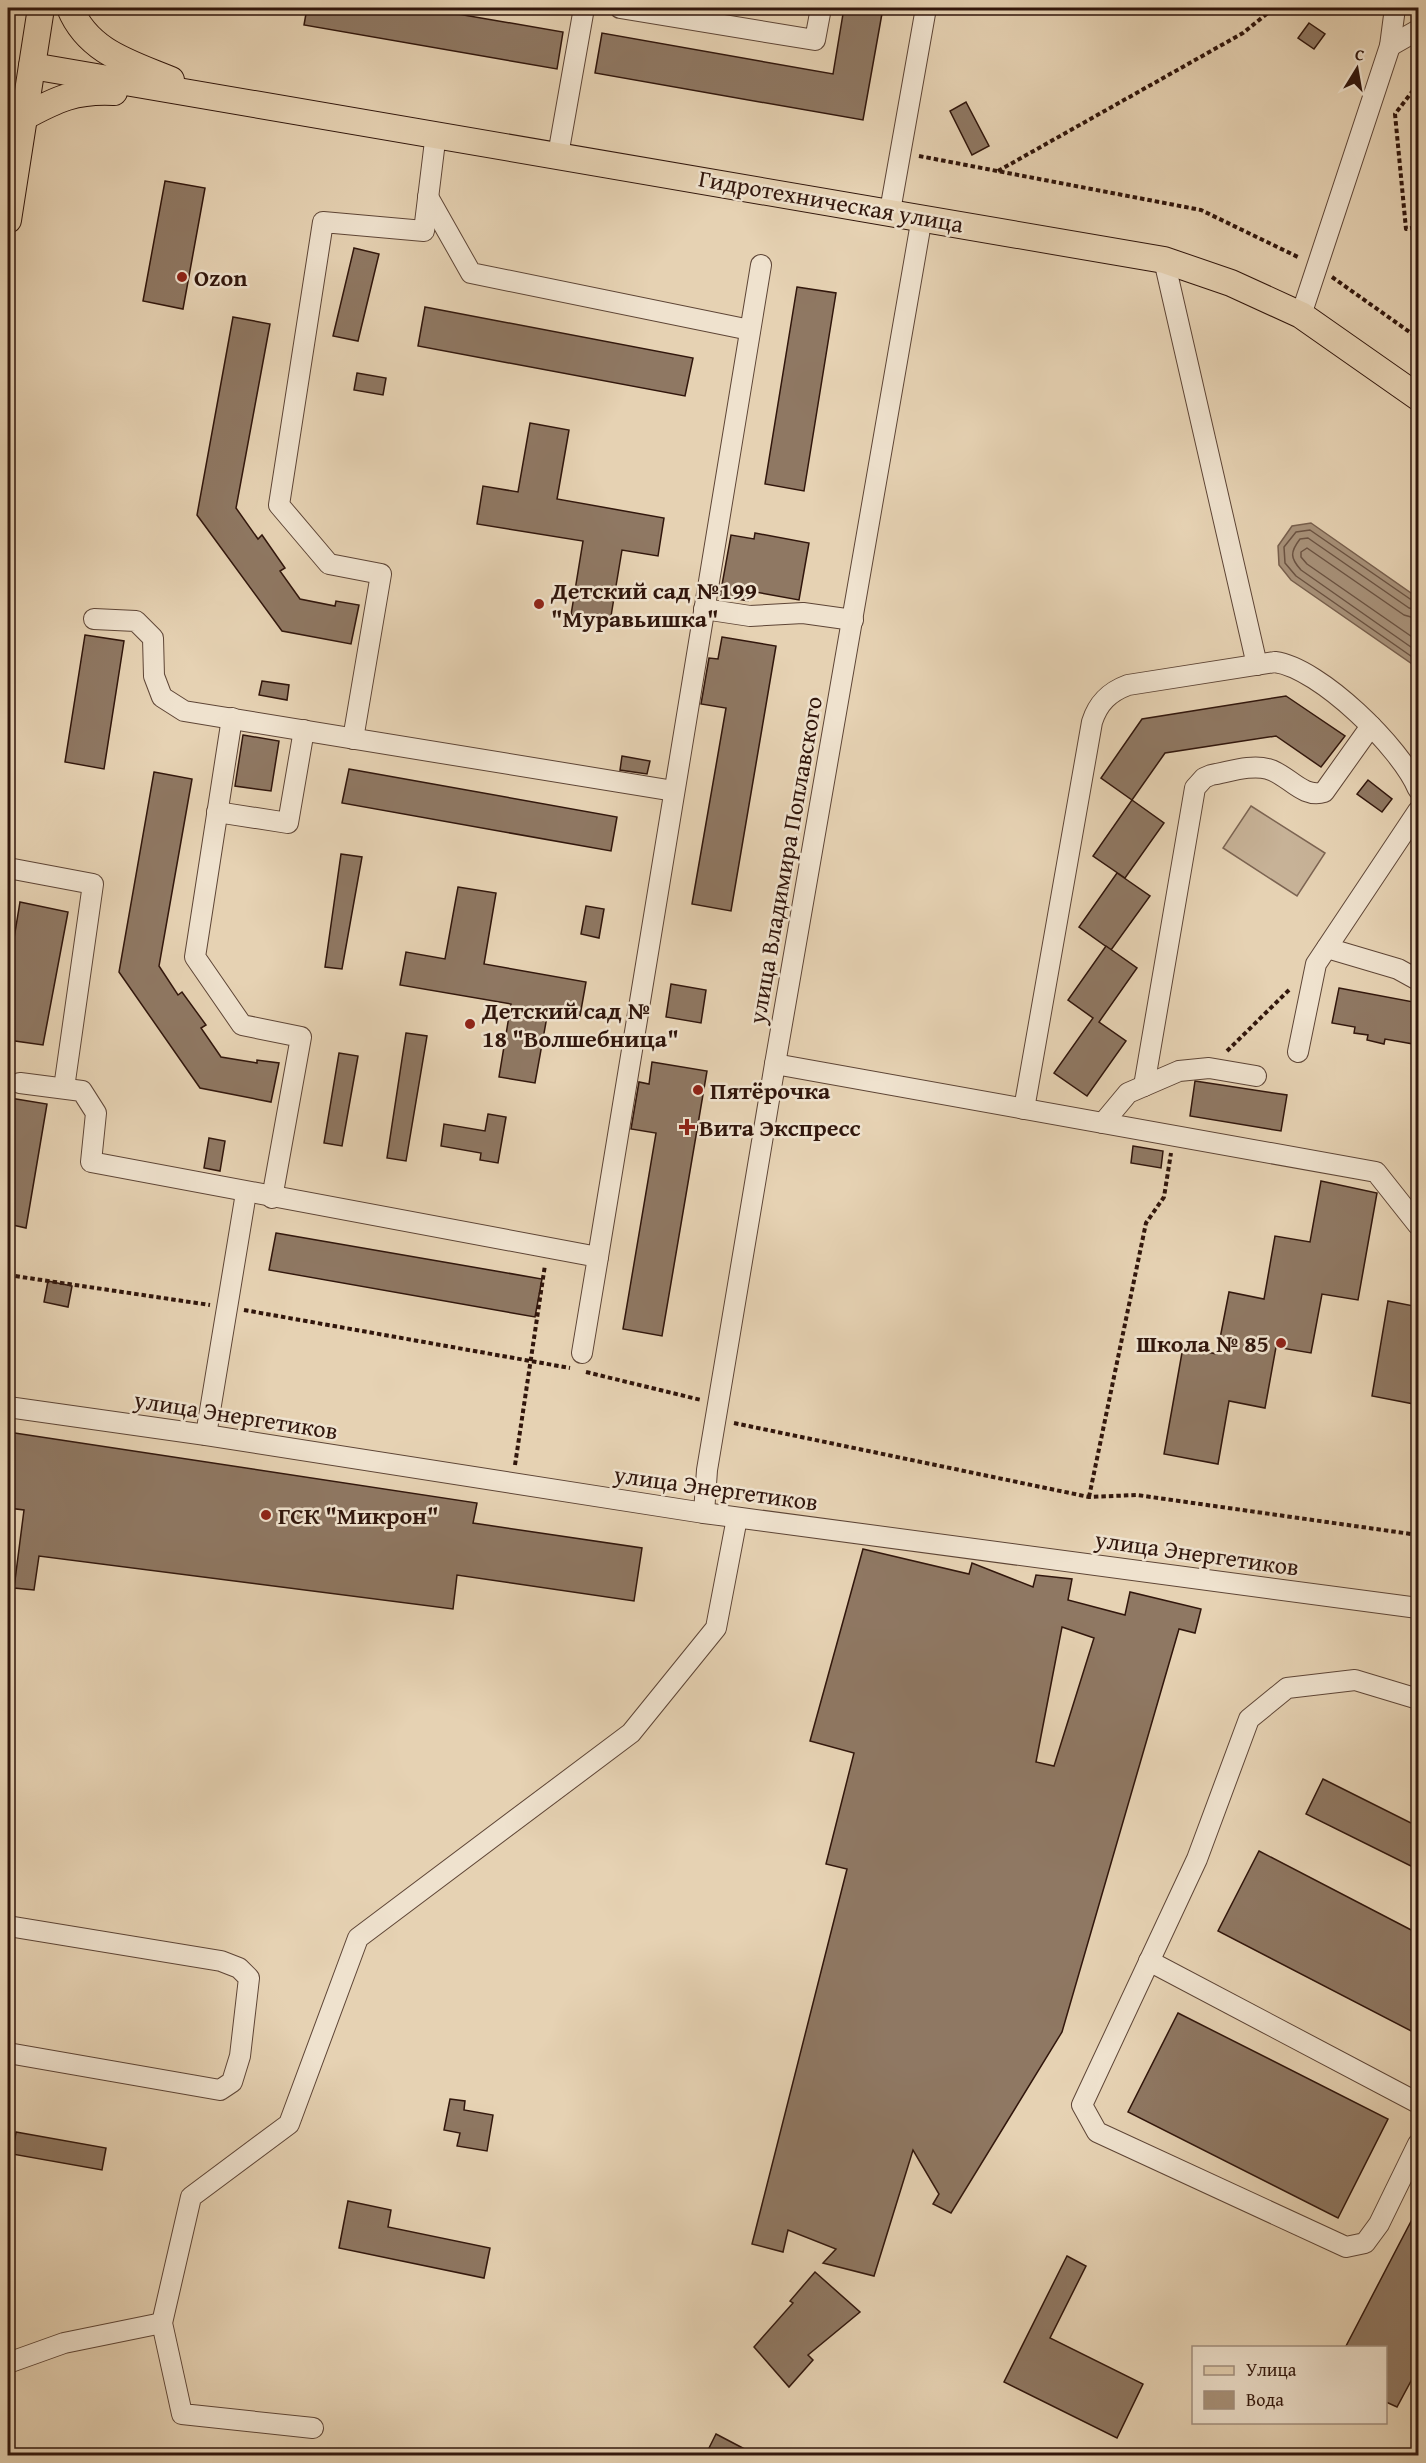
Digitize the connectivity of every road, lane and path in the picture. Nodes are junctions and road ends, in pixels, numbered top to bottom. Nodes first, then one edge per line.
1 (41, 8) edge
2 (70, 8) edge
3 (584, 8) edge
4 (620, 8) edge
5 (821, 8) edge
6 (926, 8) edge
7 (1274, 8) edge
8 (1395, 8) edge
9 (690, 13) edge
10 (1419, 30) edge
11 (1390, 46) junction
12 (33, 59) junction
13 (1419, 84) edge
14 (210, 95) junction
15 (24, 117) junction
16 (436, 134) junction
17 (900, 153) junction
18 (558, 155) junction
19 (998, 171) junction
20 (428, 197) junction
21 (890, 211) junction
22 (922, 217) junction
23 (8, 220) edge
24 (1419, 227) edge
25 (1164, 260) junction
26 (761, 265) dead end
27 (1317, 267) junction
28 (1301, 315) junction
29 (750, 330) junction
30 (1419, 338) edge
31 (1419, 398) edge
32 (704, 609) junction
33 (94, 619) dead end
34 (853, 620) junction
35 (1257, 665) junction
36 (232, 718) junction
37 (1371, 726) junction
38 (304, 730) junction
39 (353, 739) junction
40 (1419, 789) edge
41 (674, 791) junction
42 (1419, 811) edge
43 (217, 812) junction
44 (8, 868) edge
45 (1327, 948) junction
46 (1419, 980) edge
47 (1292, 988) dead end
48 (1298, 1052) dead end
49 (775, 1064) junction
50 (1209, 1068) junction
51 (1257, 1076) dead end
52 (20, 1083) dead end
53 (1144, 1086) junction
54 (64, 1088) junction
55 (1024, 1108) junction
56 (1103, 1123) junction
57 (1174, 1137) junction
58 (246, 1193) junction
59 (272, 1198) junction
60 (1419, 1225) edge
61 (547, 1248) junction
62 (598, 1257) junction
63 (8, 1275) edge
64 (227, 1307) junction
65 (582, 1353) dead end
66 (531, 1359) junction
67 (705, 1401) dead end
68 (8, 1407) edge
69 (716, 1419) junction
70 (206, 1435) junction
71 (512, 1484) junction
72 (1089, 1497) junction
73 (704, 1514) junction
74 (737, 1518) junction
75 (1419, 1535) edge
76 (1419, 1608) edge
77 (1419, 1700) edge
78 (8, 1926) edge
79 (1149, 1962) junction
80 (8, 2053) edge
81 (1419, 2103) edge
82 (1419, 2144) edge
83 (162, 2323) junction
84 (8, 2363) edge
85 (313, 2428) dead end

1 - 12 main road
2 - 14 main road
3 - 18 street
4 - 9 street
5 - 9 street
6 - 17 street
7 - 19 path
8 - 11 street
10 - 11 street
11 - 27 street
12 - 14 main road
12 - 15 main road
13 - 24 path
14 - 15 main road
14 - 16 main road, Гидротехническая улица
15 - 23 main road
16 - 18 main road, Гидротехническая улица
16 - 20 street
17 - 19 path
17 - 21 street
18 - 21 main road, Гидротехническая улица
19 - 27 path
20 - 29 street
20 - 39 street
21 - 22 main road, Гидротехническая улица
22 - 25 main road, Гидротехническая улица
22 - 34 street, улица Владимира Поплавского
25 - 28 main road, Гидротехническая улица
25 - 35 street
26 - 29 street
27 - 28 street
27 - 30 path
28 - 31 main road, Гидротехническая улица
29 - 32 street
32 - 34 street
32 - 41 street
33 - 36 street
34 - 49 street, улица Владимира Поплавского
35 - 37 street
35 - 55 street
36 - 38 street
36 - 43 street
37 - 40 street
37 - 53 street
38 - 39 street
38 - 43 street
39 - 41 street
41 - 62 street
42 - 45 street
43 - 59 street
44 - 54 street
45 - 46 street
45 - 48 street
47 - 50 path
49 - 55 street
49 - 69 street, улица Владимира Поплавского
50 - 51 street
50 - 53 street
52 - 54 street
53 - 56 street
54 - 58 street
55 - 56 street
56 - 57 street
57 - 60 street
57 - 72 path
58 - 59 street
58 - 64 street
59 - 61 street
61 - 62 street
61 - 66 path
62 - 65 street
63 - 64 path
64 - 66 path
64 - 70 street
66 - 67 path
66 - 71 path
68 - 70 street, улица Энергетиков
69 - 72 path
69 - 73 street, улица Владимира Поплавского
70 - 71 street, улица Энергетиков
71 - 73 street, улица Энергетиков
72 - 75 path
73 - 74 street, улица Энергетиков
74 - 76 street, улица Энергетиков
74 - 83 street
77 - 79 street
78 - 80 street
79 - 81 street
79 - 82 street
83 - 84 street
83 - 85 street

